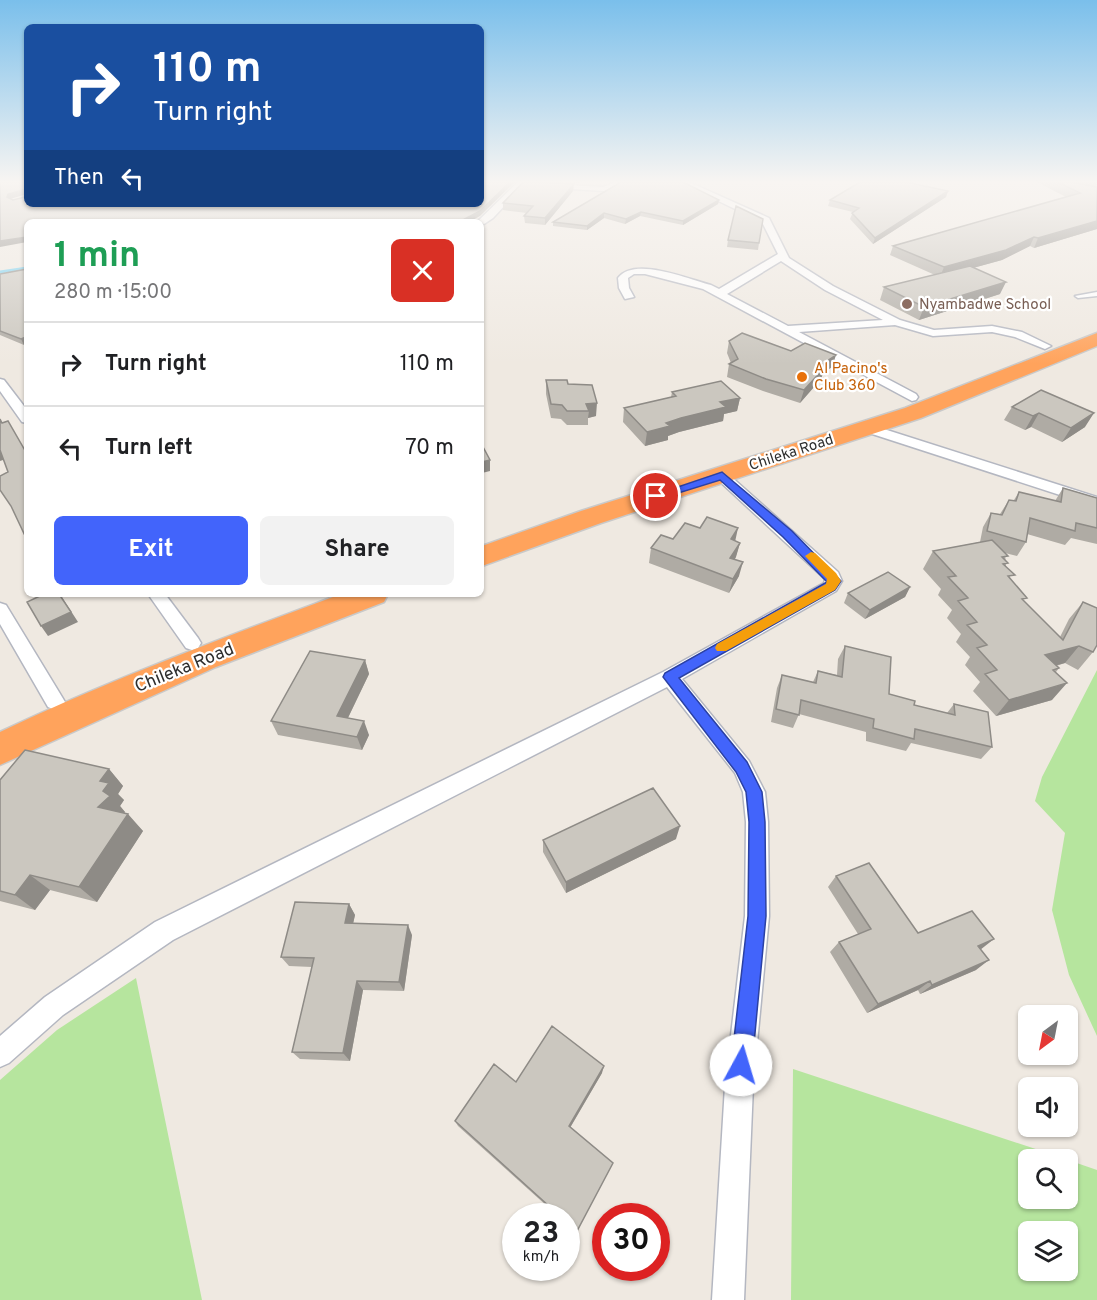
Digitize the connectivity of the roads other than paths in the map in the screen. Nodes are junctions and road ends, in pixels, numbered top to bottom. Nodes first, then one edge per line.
1 (777, 243) edge
2 (783, 255) junction
3 (719, 294) junction
4 (1097, 294) edge
5 (1078, 296) dead end
6 (629, 297) dead end
7 (896, 322) junction
8 (1097, 327) edge
9 (787, 329) junction
10 (1097, 339) edge
11 (1045, 346) junction
12 (0, 383) edge
13 (912, 397) junction
14 (24, 415) edge
15 (868, 428) junction
16 (722, 476) junction
17 (1097, 502) edge
18 (484, 537) edge
19 (484, 555) edge
20 (158, 597) edge
21 (309, 597) edge
22 (364, 597) edge
23 (0, 609) edge
24 (192, 643) junction
25 (670, 677) junction
26 (55, 702) junction
27 (0, 728) edge
28 (0, 749) edge
29 (0, 1054) edge
30 (728, 1300) edge

1 - 2 street
2 - 3 street
2 - 7 street
3 - 6 street
3 - 9 street
4 - 5 lane
7 - 9 street
7 - 11 street
8 - 11 highway, Chileka Road
9 - 13 street
10 - 15 highway, Chileka Road
11 - 13 highway, Chileka Road
12 - 14 street
13 - 18 highway, Chileka Road
15 - 16 highway, Chileka Road
15 - 17 street
16 - 19 highway, Chileka Road
16 - 25 street
20 - 24 street
21 - 24 highway, Chileka Road
22 - 28 highway, Chileka Road
23 - 26 street
24 - 26 highway, Chileka Road
25 - 29 street
25 - 30 street
26 - 27 highway, Chileka Road

